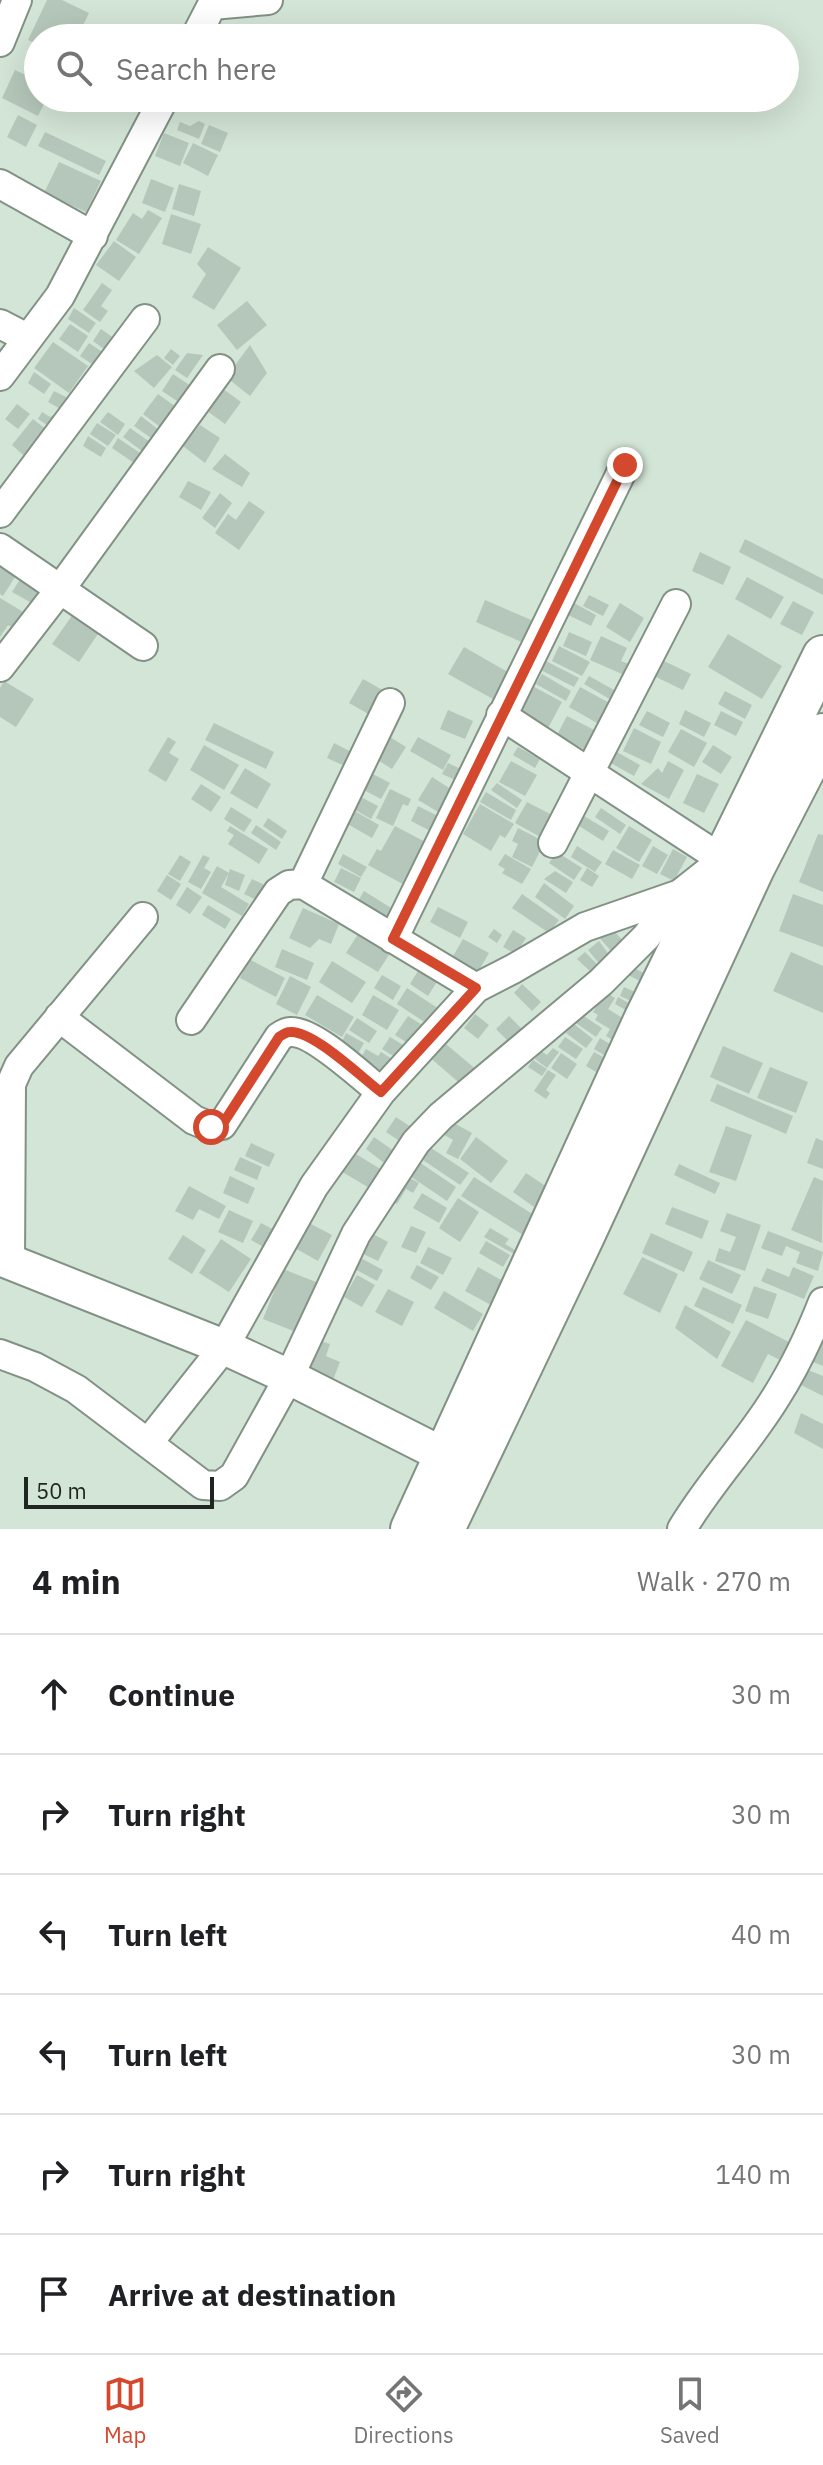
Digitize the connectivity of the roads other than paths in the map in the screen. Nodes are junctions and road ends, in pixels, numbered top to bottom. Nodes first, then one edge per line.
1 (17, 0) edge
2 (268, 0) edge
3 (207, 2) edge
4 (200, 24) edge
5 (0, 42) edge
6 (157, 112) edge
7 (0, 184) edge
8 (93, 236) junction
9 (145, 319) dead end
10 (0, 324) edge
11 (27, 338) junction
12 (220, 369) dead end
13 (0, 376) edge
14 (625, 465) dead end
15 (0, 513) edge
16 (0, 548) edge
17 (61, 588) junction
18 (676, 604) dead end
19 (143, 646) dead end
20 (823, 656) edge
21 (0, 667) edge
22 (390, 703) dead end
23 (501, 715) junction
24 (812, 740) edge
25 (587, 773) junction
26 (553, 843) dead end
27 (723, 860) junction
28 (303, 884) junction
29 (680, 894) junction
30 (143, 917) dead end
31 (393, 939) junction
32 (476, 988) junction
33 (59, 1017) junction
34 (191, 1020) dead end
35 (381, 1092) junction
36 (5, 1260) edge
37 (823, 1302) edge
38 (224, 1347) junction
39 (0, 1354) edge
40 (289, 1377) junction
41 (148, 1443) junction
42 (460, 1462) junction
43 (411, 1529) edge
44 (444, 1529) edge
45 (682, 1529) edge

1 - 5 street
2 - 3 street
3 - 4 street
6 - 8 street
7 - 8 street
8 - 11 street
9 - 15 street
10 - 11 street
11 - 13 street
12 - 17 street
14 - 23 street
16 - 17 street
17 - 19 street
17 - 21 street
18 - 25 street
20 - 24 main road
22 - 28 street
23 - 25 street
23 - 31 street
24 - 27 main road
24 - 42 main road
25 - 26 street
25 - 27 street
27 - 29 street
27 - 42 main road
28 - 31 street
28 - 34 street
29 - 32 street
29 - 40 street
30 - 33 street
31 - 32 street
32 - 35 street
33 - 35 street
33 - 36 street
35 - 38 street
36 - 38 street
37 - 45 street
38 - 40 street
38 - 41 street
39 - 41 street
40 - 41 street
40 - 42 street
42 - 43 main road
42 - 44 main road

